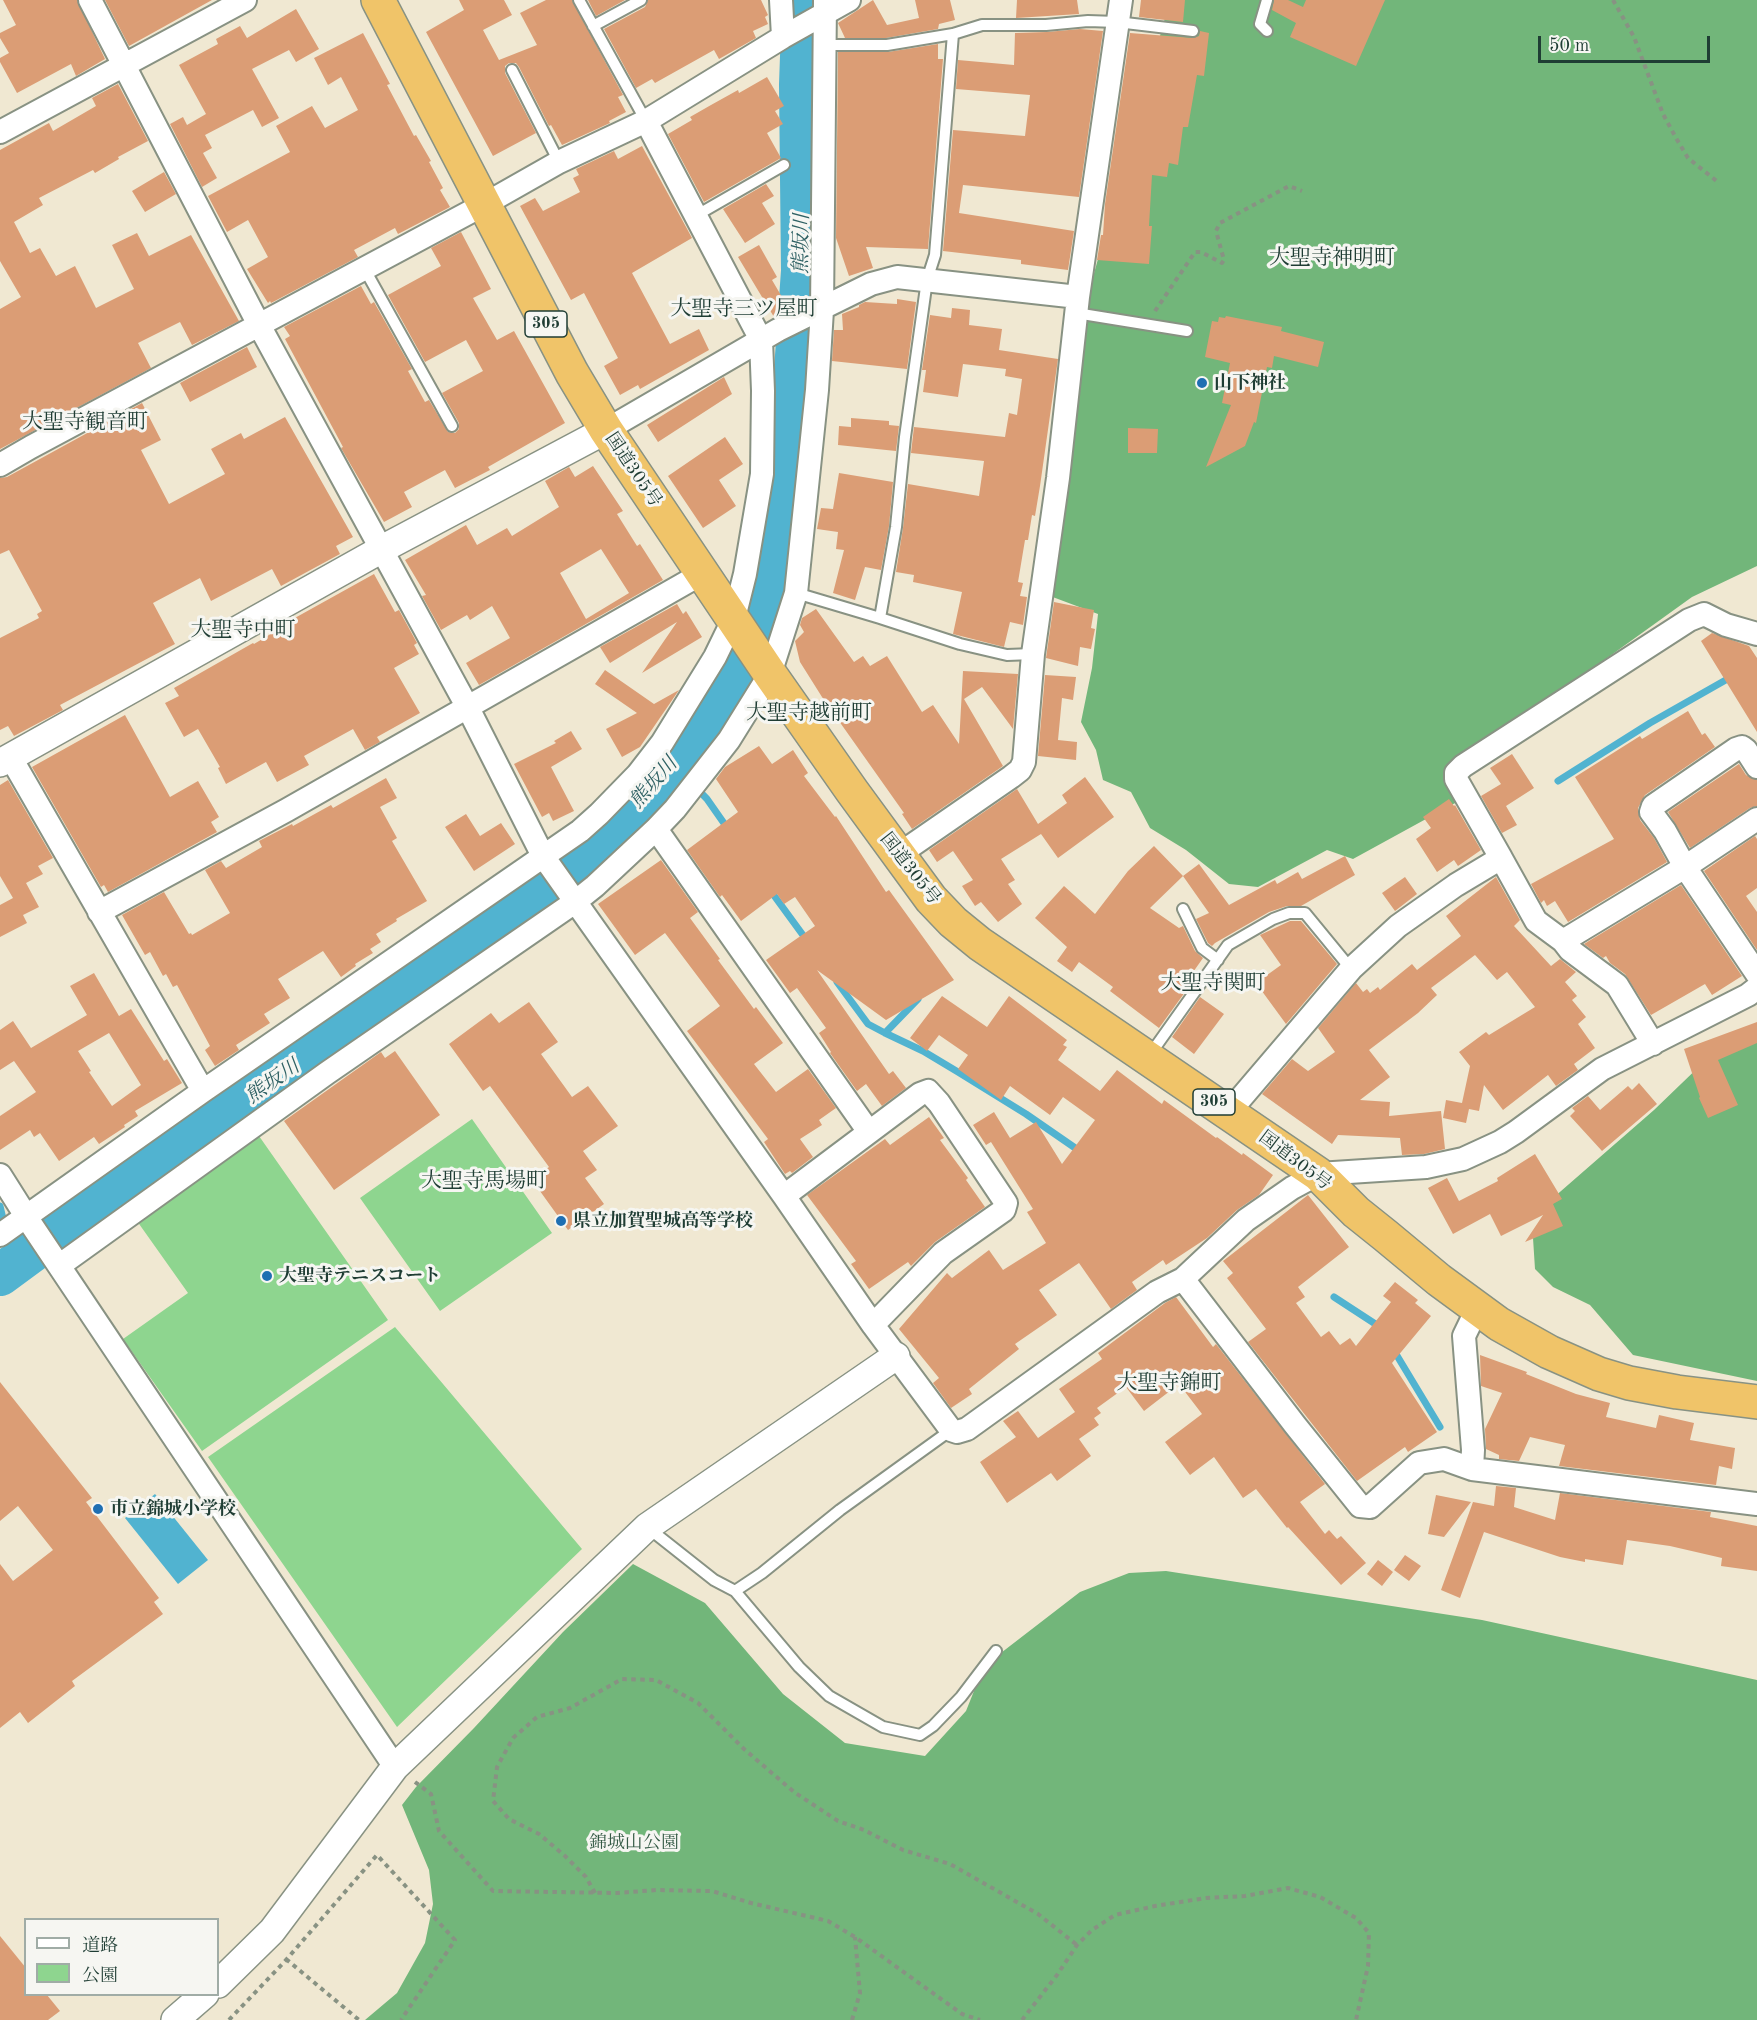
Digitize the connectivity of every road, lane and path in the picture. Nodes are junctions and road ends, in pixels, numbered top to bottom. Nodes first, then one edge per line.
1 (90, 0) edge
2 (378, 0) edge
3 (579, 0) edge
4 (641, 0) edge
5 (781, 0) edge
6 (849, 0) edge
7 (1267, 0) edge
8 (1613, 0) edge
9 (236, 2) edge
10 (822, 10) edge
11 (1119, 11) edge
12 (593, 26) junction
13 (1193, 31) dead end
14 (1267, 32) dead end
15 (952, 34) junction
16 (783, 37) junction
17 (825, 45) junction
18 (123, 65) junction
19 (512, 70) dead end
20 (646, 121) junction
21 (0, 132) edge
22 (559, 162) junction
23 (784, 165) dead end
24 (1719, 183) dead end
25 (1302, 191) dead end
26 (485, 204) junction
27 (697, 215) junction
28 (364, 268) junction
29 (927, 280) junction
30 (1077, 305) junction
31 (816, 312) junction
32 (1147, 324) junction
33 (259, 325) junction
34 (1187, 331) dead end
35 (769, 335) junction
36 (452, 426) dead end
37 (606, 430) junction
38 (0, 465) edge
39 (382, 549) junction
40 (703, 573) junction
41 (796, 594) junction
42 (880, 618) junction
43 (738, 625) junction
44 (1757, 634) edge
45 (1033, 654) junction
46 (767, 670) junction
47 (468, 708) junction
48 (5, 761) edge
49 (1757, 767) edge
50 (1757, 819) edge
51 (656, 829) junction
52 (898, 855) junction
53 (1501, 858) junction
54 (546, 861) junction
55 (1685, 867) junction
56 (574, 900) junction
57 (1183, 909) dead end
58 (99, 912) junction
59 (1563, 941) junction
60 (1218, 960) junction
61 (1351, 969) junction
62 (1757, 974) edge
63 (1757, 988) edge
64 (1653, 1044) junction
65 (1148, 1057) junction
66 (203, 1090) junction
67 (1229, 1112) junction
68 (868, 1132) junction
69 (0, 1174) edge
70 (1318, 1174) junction
71 (784, 1196) junction
72 (29, 1220) junction
73 (0, 1235) edge
74 (56, 1260) junction
75 (1183, 1279) junction
76 (1477, 1309) junction
77 (873, 1325) junction
78 (896, 1356) junction
79 (1757, 1402) edge
80 (951, 1430) junction
81 (1472, 1469) junction
82 (1757, 1504) edge
83 (647, 1527) junction
84 (735, 1591) junction
85 (996, 1651) dead end
86 (395, 1767) junction
87 (595, 1893) junction
88 (855, 1937) junction
89 (263, 1940) junction
90 (1077, 1944) junction
91 (286, 1960) junction
92 (219, 1983) edge
93 (205, 1996) edge
94 (175, 2020) edge
95 (229, 2020) edge
96 (359, 2020) edge
97 (401, 2020) edge
98 (852, 2020) edge
99 (980, 2020) edge
100 (1022, 2020) edge
101 (1356, 2020) edge

1 - 18 street
2 - 26 highway, 国道305号 / 305
3 - 12 lane
4 - 12 lane
5 - 16 street
6 - 10 street
7 - 14 lane
8 - 24 path
9 - 18 street
10 - 16 street
10 - 17 street
11 - 13 lane
11 - 15 lane
11 - 30 street
12 - 20 lane
15 - 17 lane
15 - 29 lane
16 - 20 street
17 - 31 street
18 - 21 street
18 - 33 street
19 - 22 lane
20 - 22 street
20 - 27 street
22 - 26 street
23 - 27 lane
25 - 32 path
26 - 28 street
26 - 37 highway, 国道305号 / 305
27 - 35 street
28 - 33 street
28 - 36 lane
29 - 30 street
29 - 31 street
29 - 42 lane
30 - 32 lane
30 - 45 street
31 - 35 street
31 - 41 street
32 - 34 lane
33 - 38 street
33 - 39 street
35 - 37 street
35 - 43 street
37 - 39 street
37 - 40 highway, 国道305号 / 305
39 - 47 street
39 - 48 street
40 - 43 highway, 国道305号 / 305
40 - 47 street
41 - 42 lane
41 - 46 street
42 - 45 lane
43 - 46 highway, 国道305号 / 305
43 - 54 street
44 - 53 street
45 - 52 street
46 - 51 street
46 - 52 highway, 国道305号 / 305
47 - 54 street
47 - 58 street
48 - 58 street
49 - 55 street
50 - 55 street
51 - 56 street
51 - 68 street
52 - 65 highway, 国道305号 / 305
53 - 59 street
53 - 61 street
54 - 56 street
54 - 66 street
55 - 59 street
55 - 62 street
56 - 71 street
56 - 74 street
57 - 60 lane
58 - 66 street
59 - 64 street
60 - 61 lane
60 - 65 lane
61 - 67 street
63 - 64 street
64 - 70 street
65 - 67 highway, 国道305号 / 305
66 - 72 street
67 - 70 highway, 国道305号 / 305
68 - 71 street
68 - 77 street
69 - 72 street
70 - 75 street
70 - 76 highway, 国道305号 / 305
71 - 77 street
72 - 73 street
72 - 74 street
74 - 86 street
75 - 80 street
75 - 81 street
76 - 79 highway, 国道305号 / 305
76 - 81 street
77 - 78 street
78 - 80 street
78 - 83 street
80 - 84 lane
81 - 82 street
83 - 84 lane
83 - 86 street
84 - 85 lane
86 - 87 path
86 - 89 street
87 - 88 path
87 - 90 path
88 - 98 path
88 - 99 path
89 - 91 path
89 - 92 street
90 - 100 path
90 - 101 path
91 - 95 path
91 - 96 path
91 - 97 path
93 - 94 street

